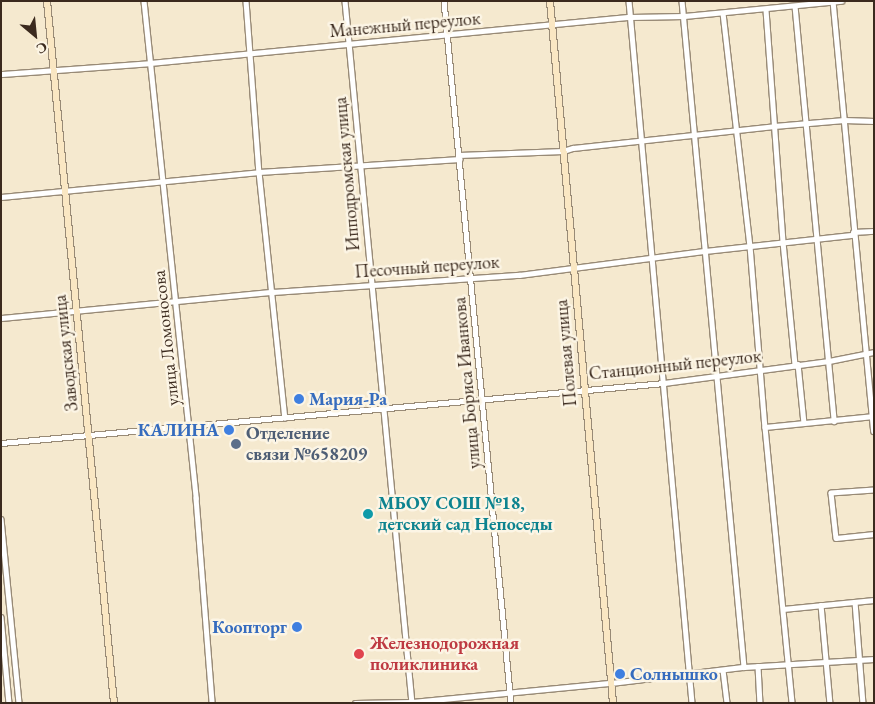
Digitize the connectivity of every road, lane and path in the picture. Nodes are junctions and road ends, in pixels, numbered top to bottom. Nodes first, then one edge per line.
1 (47, 1) edge
2 (144, 1) edge
3 (246, 1) edge
4 (345, 1) edge
5 (444, 1) edge
6 (550, 1) edge
7 (629, 1) edge
8 (682, 1) edge
9 (841, 1) edge
10 (833, 2) edge
11 (795, 6) junction
12 (766, 10) junction
13 (723, 12) junction
14 (684, 16) junction
15 (630, 17) junction
16 (552, 25) junction
17 (448, 35) junction
18 (349, 44) junction
19 (251, 52) junction
20 (150, 63) junction
21 (54, 69) junction
22 (1, 74) edge
23 (844, 120) junction
24 (874, 121) edge
25 (806, 123) junction
26 (774, 126) junction
27 (738, 130) junction
28 (694, 135) junction
29 (642, 141) junction
30 (563, 151) junction
31 (460, 157) junction
32 (360, 164) junction
33 (259, 172) junction
34 (164, 180) junction
35 (65, 191) junction
36 (1, 198) edge
37 (874, 231) edge
38 (853, 234) junction
39 (816, 239) junction
40 (783, 242) junction
41 (750, 246) junction
42 (705, 251) junction
43 (653, 257) junction
44 (573, 268) junction
45 (471, 278) junction
46 (371, 284) junction
47 (273, 292) junction
48 (176, 301) junction
49 (77, 312) junction
50 (1, 318) edge
51 (874, 352) edge
52 (865, 353) junction
53 (829, 361) junction
54 (797, 364) junction
55 (761, 370) junction
56 (718, 376) junction
57 (664, 383) junction
58 (584, 389) junction
59 (481, 398) junction
60 (383, 408) junction
61 (873, 416) edge
62 (285, 418) junction
63 (834, 421) junction
64 (804, 423) junction
65 (189, 426) junction
66 (765, 427) junction
67 (874, 431) edge
68 (89, 434) junction
69 (1, 443) edge
70 (874, 490) edge
71 (1, 519) edge
72 (874, 534) edge
73 (874, 600) edge
74 (854, 602) junction
75 (822, 605) junction
76 (783, 609) junction
77 (1, 617) edge
78 (874, 659) edge
79 (859, 660) junction
80 (826, 662) junction
81 (788, 664) junction
82 (758, 666) junction
83 (744, 667) junction
84 (724, 670) junction
85 (690, 673) junction
86 (611, 683) junction
87 (510, 692) junction
88 (412, 702) edge
89 (9, 703) edge
90 (19, 703) edge
91 (114, 703) edge
92 (212, 703) edge
93 (355, 703) edge
94 (511, 703) edge
95 (613, 703) edge
96 (692, 703) edge
97 (727, 703) edge
98 (760, 703) edge
99 (792, 703) edge
100 (830, 703) edge
101 (863, 703) edge

1 - 21 street, Заводская улица
2 - 20 street, улица Ломоносова
3 - 19 street
4 - 18 street, Ипподромская улица
5 - 17 street, улица Бориса Иванкова
6 - 16 street, Полевая улица
7 - 15 street
8 - 14 street
9 - 10 street, Манежный переулок
10 - 11 street, Манежный переулок
10 - 23 street
11 - 12 street, Манежный переулок
11 - 25 street
12 - 13 street, Манежный переулок
12 - 26 street
13 - 14 street, Манежный переулок
13 - 27 street
14 - 15 street, Манежный переулок
14 - 28 street
15 - 16 street, Манежный переулок
15 - 29 street
16 - 17 street, Манежный переулок
16 - 30 street, Полевая улица
17 - 18 street, Манежный переулок
17 - 31 street, улица Бориса Иванкова
18 - 19 street, Манежный переулок
18 - 32 street, Ипподромская улица
19 - 20 street, Манежный переулок
19 - 33 street
20 - 21 street, Манежный переулок
20 - 34 street, улица Ломоносова
21 - 22 street, Манежный переулок
21 - 35 street, Заводская улица
23 - 24 street
23 - 25 street
23 - 38 street
25 - 26 street
25 - 39 street
26 - 27 street
26 - 40 street
27 - 28 street
27 - 41 street
28 - 29 street
28 - 42 street
29 - 30 street
29 - 43 street
30 - 31 street
30 - 44 street, Полевая улица
31 - 32 street
31 - 45 street, улица Бориса Иванкова
32 - 33 street
32 - 46 street, Ипподромская улица
33 - 34 street
33 - 47 street
34 - 35 street
34 - 48 street, улица Ломоносова
35 - 36 street
35 - 49 street, Заводская улица
37 - 38 street, Песочный переулок
38 - 39 street, Песочный переулок
38 - 52 street
39 - 40 street, Песочный переулок
39 - 53 street
40 - 41 street, Песочный переулок
40 - 54 street
41 - 42 street, Песочный переулок
41 - 55 street
42 - 43 street, Песочный переулок
42 - 56 street
43 - 44 street, Песочный переулок
43 - 57 street
44 - 45 street, Песочный переулок
44 - 58 street, Полевая улица
45 - 46 street, Песочный переулок
45 - 59 street, улица Бориса Иванкова
46 - 47 street, Песочный переулок
46 - 60 street, Ипподромская улица
47 - 48 street, Песочный переулок
47 - 62 street
48 - 49 street, Песочный переулок
48 - 65 street, улица Ломоносова
49 - 50 street, Песочный переулок
49 - 68 street, Заводская улица
51 - 52 street, Станционный переулок
52 - 53 street, Станционный переулок
52 - 61 street
53 - 54 street, Станционный переулок
53 - 63 street
54 - 55 street, Станционный переулок
54 - 64 street
55 - 56 street, Станционный переулок
55 - 66 street
56 - 57 street, Станционный переулок
56 - 83 street
57 - 58 street, Станционный переулок
57 - 85 street
58 - 59 street, Станционный переулок
58 - 86 street, Полевая улица
59 - 60 street, Станционный переулок
59 - 87 street, улица Бориса Иванкова
60 - 62 street, Станционный переулок
60 - 88 street, Ипподромская улица
61 - 63 street
61 - 67 street
62 - 65 street, Станционный переулок
63 - 64 street
64 - 66 street
65 - 68 street, Станционный переулок
65 - 92 street, улица Ломоносова
66 - 76 street
68 - 69 street, Станционный переулок
68 - 91 street, Заводская улица
70 - 72 street
71 - 90 street
73 - 74 street
74 - 75 street
74 - 79 street
75 - 76 street
75 - 80 street
76 - 81 street
77 - 89 street
78 - 79 street
79 - 80 street
79 - 101 street
80 - 81 street
80 - 100 street
81 - 82 street
81 - 99 street
82 - 83 street
82 - 98 street
83 - 84 street
84 - 85 street
84 - 97 street
85 - 86 street
85 - 96 street
86 - 87 street
86 - 95 street, Полевая улица
87 - 88 street
87 - 94 street, улица Бориса Иванкова
88 - 93 street

